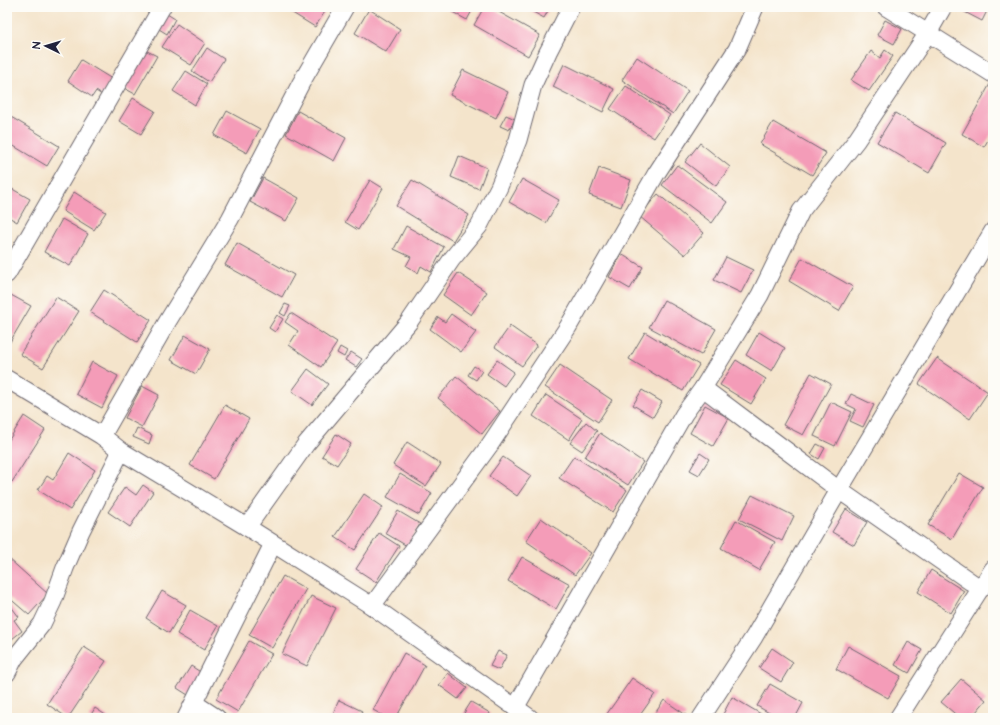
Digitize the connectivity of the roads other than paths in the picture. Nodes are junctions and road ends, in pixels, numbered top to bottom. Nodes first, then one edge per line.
1 (162, 7) edge
2 (345, 7) edge
3 (571, 7) edge
4 (755, 7) edge
5 (886, 7) edge
6 (943, 7) edge
7 (928, 34) junction
8 (993, 74) edge
9 (993, 231) edge
10 (7, 274) edge
11 (7, 379) edge
12 (703, 388) junction
13 (102, 436) junction
14 (121, 451) junction
15 (839, 490) junction
16 (247, 527) junction
17 (273, 544) junction
18 (993, 569) edge
19 (981, 588) junction
20 (372, 606) junction
21 (7, 673) edge
22 (514, 708) junction
23 (190, 711) edge
24 (217, 718) edge
25 (530, 718) edge
26 (701, 718) edge
27 (898, 718) edge

1 - 10 street
2 - 13 street
3 - 16 street
4 - 20 street
5 - 7 street
6 - 7 street
7 - 8 street
7 - 12 street
9 - 15 street
11 - 13 street
12 - 15 street
12 - 22 street
13 - 14 street
14 - 16 street
14 - 21 street
15 - 19 street
15 - 26 street
16 - 17 street
17 - 20 street
17 - 23 street
18 - 19 street
19 - 27 street
20 - 22 street
22 - 25 street
23 - 24 street

